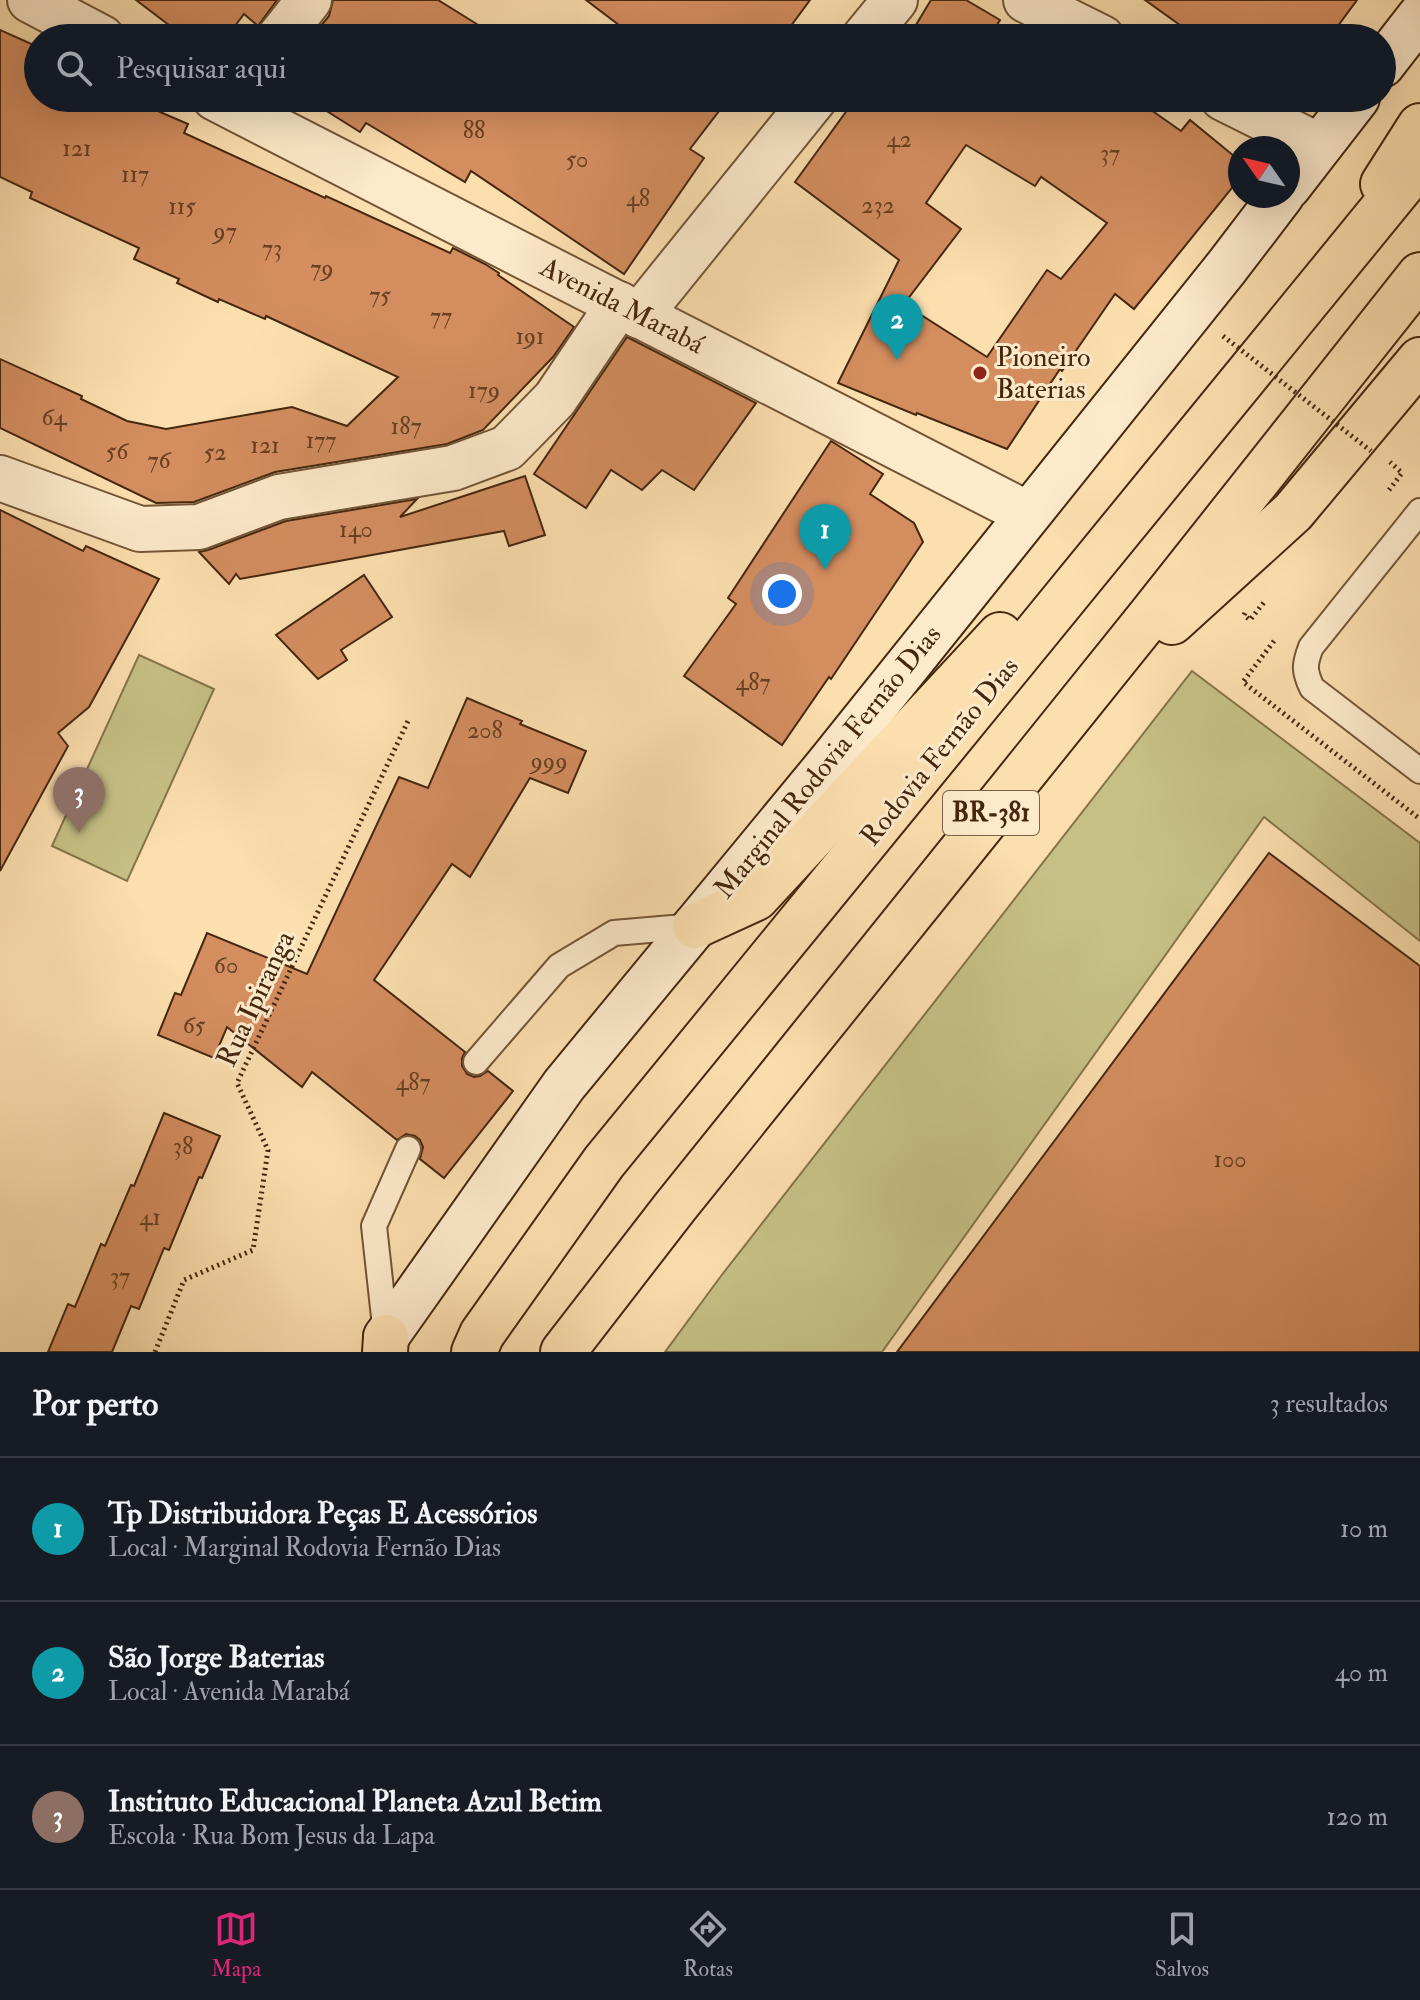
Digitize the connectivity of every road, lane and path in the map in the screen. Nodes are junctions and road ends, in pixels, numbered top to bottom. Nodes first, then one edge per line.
1 (30, 0) edge
2 (309, 0) edge
3 (895, 0) edge
4 (1026, 0) edge
5 (1420, 16) edge
6 (75, 24) edge
7 (290, 24) edge
8 (875, 24) edge
9 (1074, 24) edge
10 (1396, 47) edge
11 (247, 112) edge
12 (803, 112) edge
13 (1251, 112) edge
14 (1346, 112) edge
15 (1420, 126) edge
16 (1319, 146) junction
17 (1420, 163) edge
18 (1300, 171) edge
19 (1272, 208) edge
20 (1420, 275) edge
21 (1304, 307) junction
22 (629, 310) junction
23 (1223, 336) dead end
24 (1420, 360) edge
25 (1371, 451) dead end
26 (0, 478) edge
27 (1420, 511) edge
28 (1028, 514) junction
29 (1062, 603) junction
30 (408, 721) dead end
31 (1065, 721) junction
32 (1420, 771) edge
33 (695, 926) junction
34 (476, 1062) dead end
35 (408, 1149) dead end
36 (383, 1347) edge
37 (155, 1352) edge
38 (474, 1352) edge
39 (563, 1352) edge

1 - 6 street
2 - 7 street
3 - 8 street
4 - 9 street
5 - 10 street
11 - 22 street, Avenida Marabá
12 - 22 street
13 - 16 street
14 - 16 street
15 - 21 highway
16 - 18 street
17 - 21 highway, Rodovia Fernão Dias / BR-381
19 - 28 street, Marginal Rodovia Fernão Dias / BR-381
20 - 31 highway, BR-381
21 - 29 highway, Rodovia Fernão Dias / BR-381
22 - 26 street
22 - 28 street, Avenida Marabá
23 - 25 path, bridge
24 - 31 highway, BR-381
27 - 32 lane
28 - 33 street, Marginal Rodovia Fernão Dias / BR-381
29 - 33 highway, BR-381
29 - 38 highway, Rodovia Fernão Dias / BR-381
30 - 37 path, Rua Ipiranga
31 - 39 highway, BR-381
33 - 34 lane
33 - 36 street, Marginal Rodovia Fernão Dias / BR-381
35 - 36 lane

